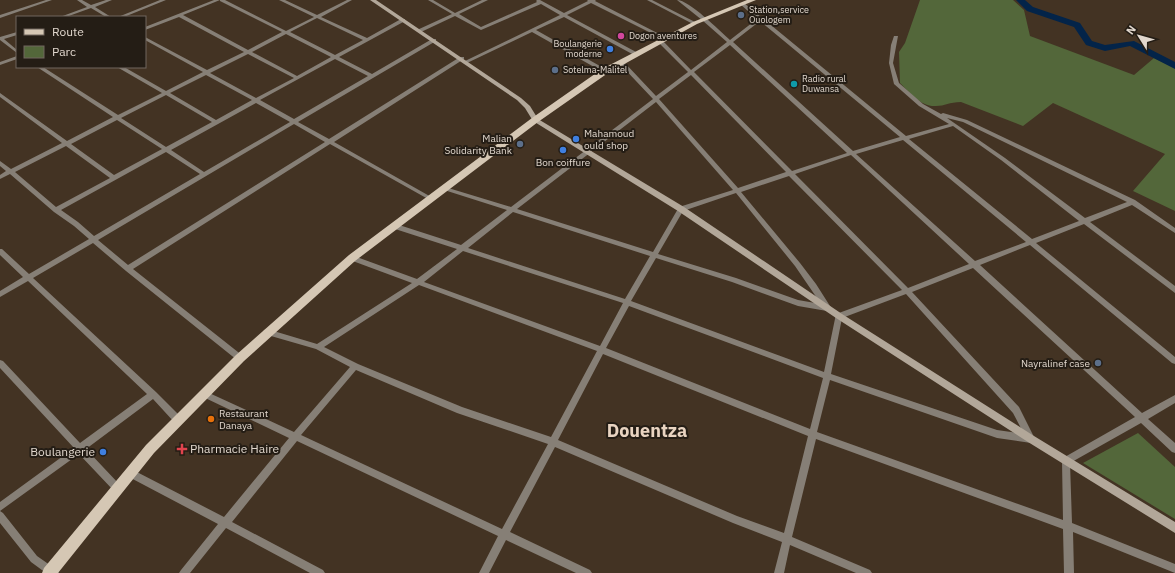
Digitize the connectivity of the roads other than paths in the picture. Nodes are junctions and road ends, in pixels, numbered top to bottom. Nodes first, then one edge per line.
1 (50, 0) edge
2 (79, 0) edge
3 (110, 0) edge
4 (164, 0) edge
5 (218, 0) edge
6 (222, 0) edge
7 (281, 0) edge
8 (350, 0) edge
9 (373, 0) edge
10 (430, 0) edge
11 (484, 0) edge
12 (591, 0) edge
13 (649, 0) edge
14 (679, 0) edge
15 (754, 0) edge
16 (538, 1) edge
17 (742, 4) junction
18 (91, 7) junction
19 (453, 14) junction
20 (179, 15) junction
21 (564, 15) junction
22 (65, 16) edge
23 (107, 16) edge
24 (123, 16) edge
25 (0, 17) edge
26 (317, 17) junction
27 (760, 19) junction
28 (403, 20) junction
29 (699, 21) junction
30 (146, 29) edge
31 (532, 30) junction
32 (418, 31) junction
33 (286, 32) junction
34 (16, 33) edge
35 (896, 37) dead end
36 (0, 38) edge
37 (146, 39) edge
38 (663, 39) junction
39 (368, 40) junction
40 (434, 40) junction
41 (729, 42) junction
42 (16, 51) edge
43 (248, 52) junction
44 (636, 54) junction
45 (16, 57) edge
46 (335, 57) junction
47 (464, 60) junction
48 (621, 62) junction
49 (0, 64) edge
50 (42, 68) edge
51 (122, 68) edge
52 (605, 71) junction
53 (207, 72) junction
54 (691, 72) junction
55 (372, 76) junction
56 (298, 78) junction
57 (166, 93) junction
58 (0, 95) edge
59 (657, 99) junction
60 (257, 100) junction
61 (937, 113) junction
62 (118, 117) junction
63 (535, 120) junction
64 (216, 122) junction
65 (295, 122) junction
66 (954, 124) junction
67 (906, 139) junction
68 (330, 142) junction
69 (66, 143) junction
70 (166, 150) junction
71 (588, 152) junction
72 (852, 153) junction
73 (0, 163) edge
74 (10, 172) junction
75 (792, 174) junction
76 (205, 175) junction
77 (0, 177) edge
78 (114, 178) junction
79 (443, 188) junction
80 (737, 191) junction
81 (430, 198) junction
82 (1133, 202) junction
83 (681, 209) junction
84 (56, 210) junction
85 (512, 210) junction
86 (1085, 222) junction
87 (394, 226) junction
88 (1175, 231) edge
89 (92, 238) junction
90 (1032, 243) junction
91 (462, 250) junction
92 (0, 251) edge
93 (655, 255) junction
94 (352, 258) junction
95 (975, 265) junction
96 (128, 269) junction
97 (27, 278) junction
98 (417, 283) junction
99 (1175, 290) edge
100 (906, 292) junction
101 (0, 294) edge
102 (627, 302) junction
103 (827, 308) junction
104 (839, 316) junction
105 (267, 332) junction
106 (318, 348) junction
107 (602, 350) junction
108 (240, 358) junction
109 (1175, 361) edge
110 (0, 363) edge
111 (355, 366) junction
112 (826, 376) junction
113 (153, 394) junction
114 (204, 394) junction
115 (1175, 399) edge
116 (1140, 417) junction
117 (178, 420) junction
118 (812, 434) junction
119 (295, 437) junction
120 (1031, 439) junction
121 (553, 442) junction
122 (80, 448) junction
123 (1175, 449) edge
124 (1066, 461) junction
125 (130, 472) junction
126 (117, 488) junction
127 (0, 508) edge
128 (0, 516) edge
129 (226, 523) junction
130 (1068, 526) junction
131 (1175, 528) edge
132 (504, 534) junction
133 (787, 539) junction
134 (1175, 569) edge
135 (51, 572) edge
136 (184, 573) edge
137 (320, 573) edge
138 (484, 573) edge
139 (586, 573) edge
140 (779, 573) edge
141 (867, 573) edge
142 (1069, 573) edge

1 - 25 street
2 - 18 street
3 - 18 street
4 - 24 street
5 - 20 street
6 - 33 street
7 - 26 street
8 - 26 street
9 - 28 main road
10 - 19 street
11 - 19 street
12 - 21 street
12 - 38 street
13 - 29 street
14 - 29 street
15 - 17 main road
16 - 19 street
16 - 21 street
17 - 27 street
17 - 29 main road
18 - 22 street
18 - 23 street
19 - 32 street
20 - 30 street
20 - 43 street
21 - 31 street
21 - 44 street
26 - 33 street
26 - 39 street
27 - 41 street
27 - 67 street
28 - 32 main road
28 - 39 street
29 - 38 main road
29 - 41 street
31 - 47 street
31 - 52 street
32 - 40 main road
33 - 43 street
33 - 46 street
34 - 36 street
35 - 61 street
36 - 42 street
37 - 53 street
38 - 44 main road
38 - 54 street
39 - 46 street
40 - 47 main road
40 - 55 street
41 - 54 street
41 - 72 street
43 - 53 street
43 - 56 street
44 - 48 main road
45 - 49 street
46 - 55 street
46 - 56 street
47 - 63 main road
47 - 68 street
48 - 52 main road
48 - 59 street
50 - 62 street
51 - 57 street
52 - 63 main road
53 - 57 street
53 - 60 street
54 - 59 street
54 - 75 street
55 - 65 street
56 - 60 street
57 - 62 street
57 - 64 street
58 - 69 street
59 - 71 street
59 - 80 street
60 - 64 street
60 - 65 street
61 - 66 street
61 - 82 street
62 - 69 street
62 - 70 street
63 - 71 main road
63 - 79 main road
64 - 70 street
65 - 68 street
65 - 76 street
66 - 67 street
66 - 86 street
67 - 72 street
67 - 90 street
68 - 81 street
68 - 96 street
69 - 74 street
69 - 78 street
70 - 76 street
70 - 78 street
71 - 83 main road
71 - 85 street
72 - 75 street
72 - 95 street
73 - 74 street
74 - 77 street
74 - 84 street
75 - 80 street
75 - 100 street
76 - 89 street
78 - 84 street
79 - 81 main road
79 - 85 street
80 - 83 street
80 - 103 street
81 - 87 main road
82 - 86 street
82 - 88 street
83 - 93 street
83 - 103 main road
84 - 89 street
85 - 91 street
85 - 93 street
86 - 90 street
86 - 99 street
87 - 91 street
87 - 94 main road
89 - 96 street
89 - 97 street
90 - 95 street
90 - 109 street
91 - 98 street
91 - 102 street
92 - 97 street
93 - 102 street
93 - 103 street
94 - 98 street
94 - 105 main road
95 - 100 street
95 - 116 street
96 - 108 street
97 - 101 street
97 - 113 street
98 - 106 street
98 - 107 street
100 - 104 street
100 - 120 street
102 - 107 street
102 - 112 street
103 - 104 main road
104 - 112 street
104 - 120 main road
105 - 106 street
105 - 108 main road
106 - 111 street
107 - 118 street
107 - 121 street
108 - 114 main road
110 - 122 street
111 - 119 street
111 - 121 street
112 - 118 street
112 - 120 street
113 - 117 street
113 - 122 street
114 - 117 main road
114 - 119 street
115 - 116 street
116 - 123 street
116 - 124 street
117 - 125 main road
118 - 130 street
118 - 133 street
119 - 129 street
119 - 132 street
120 - 124 main road
121 - 132 street
121 - 133 street
122 - 126 street
122 - 127 street
124 - 130 street
124 - 131 main road
125 - 126 main road
125 - 129 street
126 - 135 main road
128 - 135 street
129 - 136 street
129 - 137 street
130 - 134 street
130 - 142 street
132 - 138 street
132 - 139 street
133 - 140 street
133 - 141 street

